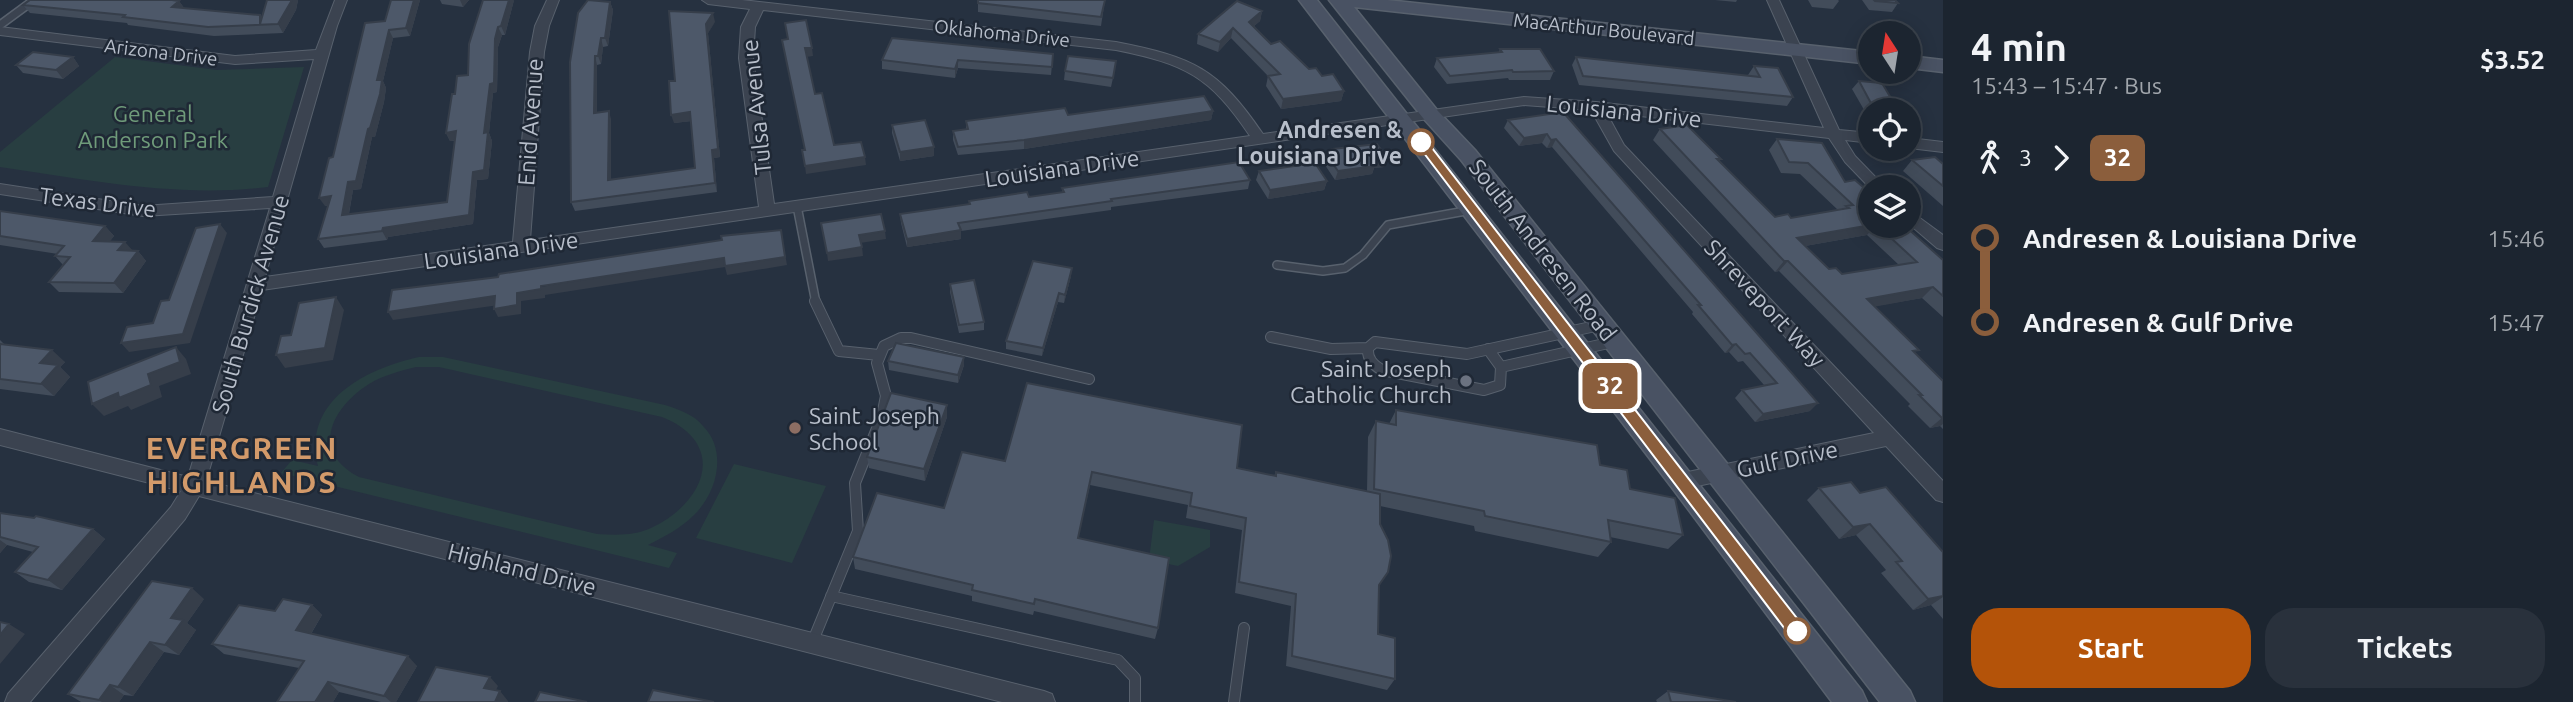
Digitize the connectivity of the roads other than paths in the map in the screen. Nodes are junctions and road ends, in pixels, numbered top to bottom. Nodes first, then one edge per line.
1 (34, 0) edge
2 (341, 0) edge
3 (553, 0) edge
4 (708, 0) edge
5 (1308, 0) edge
6 (1338, 0) edge
7 (1463, 0) edge
8 (1773, 0) edge
9 (758, 6) junction
10 (0, 25) edge
11 (0, 31) edge
12 (1794, 43) junction
13 (1858, 44) edge
14 (1922, 49) edge
15 (1943, 51) edge
16 (322, 54) junction
17 (1858, 55) edge
18 (1922, 64) edge
19 (1943, 66) edge
20 (1596, 106) junction
21 (1430, 114) junction
22 (1402, 118) junction
23 (1834, 134) junction
24 (1858, 137) edge
25 (1260, 140) junction
26 (1921, 144) edge
27 (1943, 147) edge
28 (1866, 175) edge
29 (0, 189) edge
30 (280, 202) junction
31 (797, 206) junction
32 (1473, 209) junction
33 (767, 211) junction
34 (1921, 225) edge
35 (1943, 244) edge
36 (521, 247) junction
37 (1277, 265) dead end
38 (255, 285) junction
39 (1608, 333) junction
40 (1271, 337) dead end
41 (1574, 340) junction
42 (1368, 348) junction
43 (1488, 349) junction
44 (879, 355) junction
45 (1502, 367) junction
46 (1089, 379) dead end
47 (0, 437) edge
48 (1890, 437) junction
49 (1718, 474) junction
50 (1683, 481) junction
51 (195, 485) junction
52 (1943, 494) edge
53 (831, 596) junction
54 (1244, 628) dead end
55 (812, 643) junction
56 (16, 702) edge
57 (1044, 702) edge
58 (1135, 702) edge
59 (1234, 702) edge
60 (1851, 702) edge
61 (1899, 702) edge

1 - 10 lane
2 - 16 street, South Burdick Avenue
3 - 36 street, Enid Avenue
4 - 9 street, Oklahoma Drive
5 - 22 street, South Andresen Road
6 - 12 street, MacArthur Boulevard
6 - 21 street, South Andresen Road
7 - 12 street, MacArthur Boulevard
8 - 12 street
9 - 25 street, Oklahoma Drive
9 - 33 street, Tulsa Avenue
11 - 16 street, Arizona Drive
12 - 13 street, MacArthur Boulevard
12 - 17 street, MacArthur Boulevard
12 - 23 street
14 - 15 street
16 - 30 street, South Burdick Avenue
18 - 19 street
20 - 21 street, Louisiana Drive
20 - 23 street, Louisiana Drive
20 - 48 street, Shreveport Way
21 - 22 street, Louisiana Drive
21 - 39 street, South Andresen Road
22 - 25 street, Louisiana Drive
22 - 32 street, South Andresen Road
23 - 24 street, Louisiana Drive
23 - 28 street
25 - 31 street, Louisiana Drive
26 - 27 street
29 - 30 street, Texas Drive
30 - 38 street, South Burdick Avenue
31 - 33 street, Louisiana Drive
31 - 44 lane
32 - 37 lane
32 - 41 street, South Andresen Road
33 - 36 street, Louisiana Drive
34 - 35 street
36 - 38 street, Louisiana Drive
38 - 51 street, South Burdick Avenue
39 - 41 lane
39 - 41 lane
39 - 49 street, South Andresen Road
40 - 42 lane
41 - 43 lane
41 - 45 lane
41 - 50 street, South Andresen Road
42 - 43 lane
42 - 45 lane
43 - 45 lane
44 - 46 lane
44 - 53 lane
47 - 51 street, Highland Drive
48 - 49 street, Gulf Drive
48 - 52 street, Shreveport Way
49 - 50 street, Gulf Drive
49 - 61 street, South Andresen Road
50 - 60 street, South Andresen Road
51 - 55 street, Highland Drive
51 - 56 street, South Burdick Avenue
53 - 55 lane
53 - 58 lane
54 - 59 lane
55 - 57 street, Highland Drive

